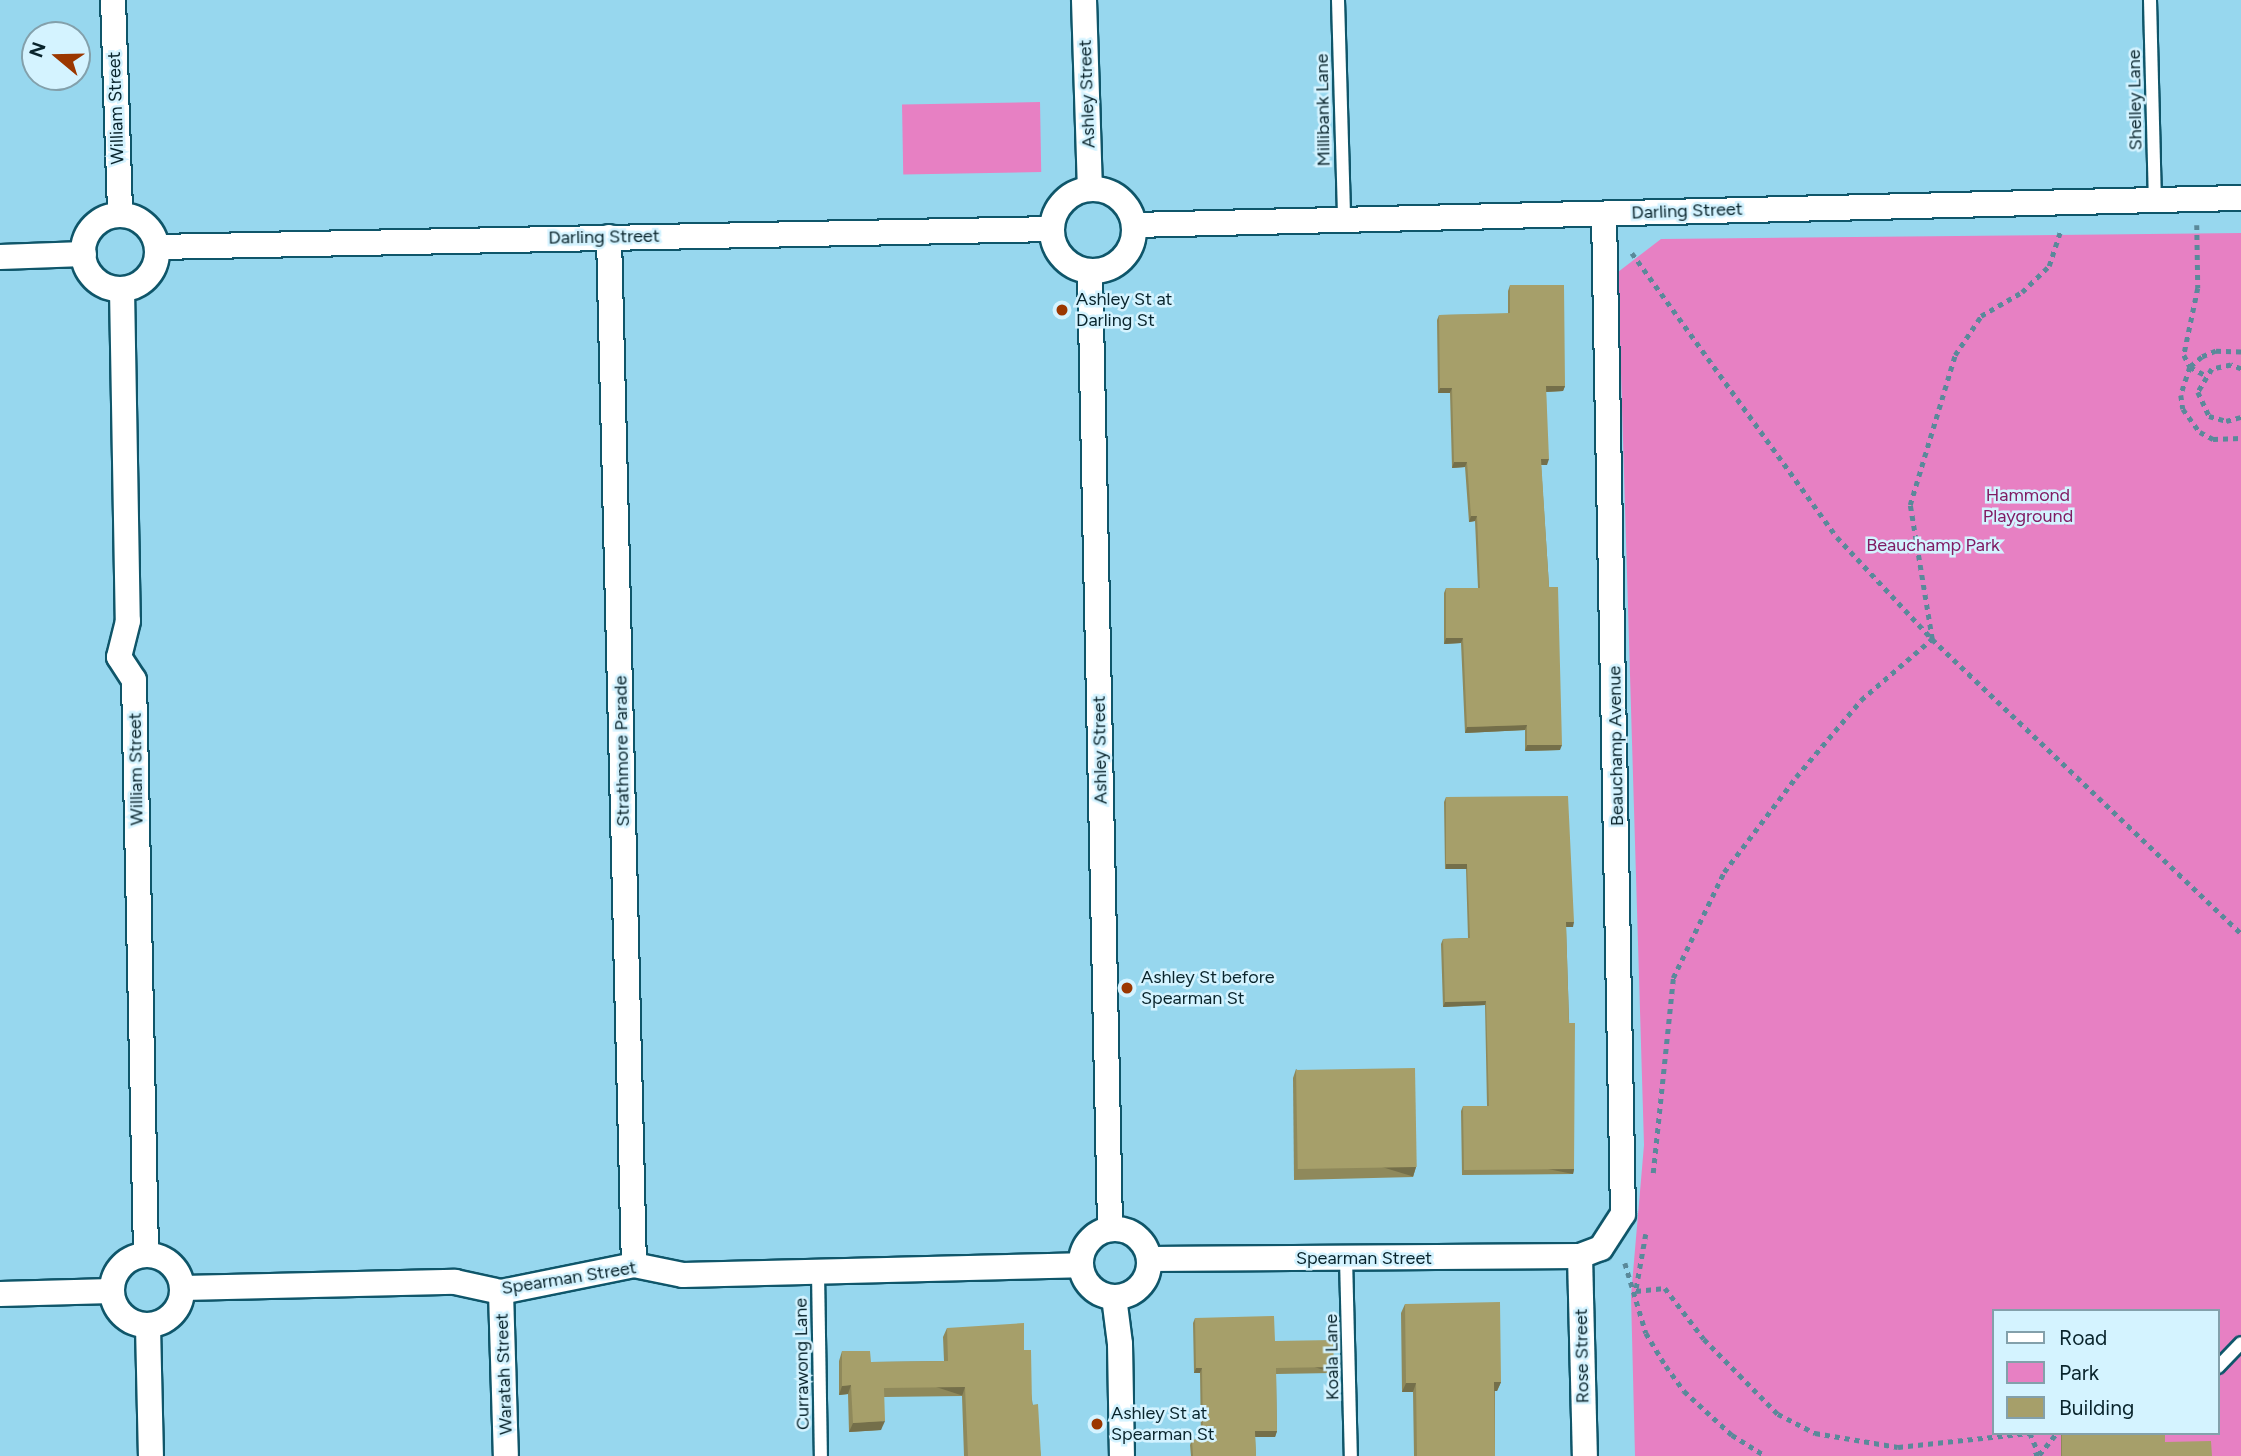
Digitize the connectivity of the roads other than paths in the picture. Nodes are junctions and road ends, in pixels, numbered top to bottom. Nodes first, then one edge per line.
1 (113, 0) edge
2 (1084, 0) edge
3 (1338, 0) edge
4 (2150, 0) edge
5 (1090, 188) junction
6 (2241, 198) edge
7 (2155, 200) junction
8 (1604, 214) junction
9 (120, 215) junction
10 (1343, 220) junction
11 (1133, 225) junction
12 (1052, 229) junction
13 (609, 237) junction
14 (157, 247) junction
15 (84, 254) junction
16 (0, 257) edge
17 (1090, 271) junction
18 (122, 289) junction
19 (1110, 1229) junction
20 (146, 1254) junction
21 (1580, 1256) junction
22 (1346, 1258) junction
23 (1149, 1259) junction
24 (634, 1265) junction
25 (1080, 1265) junction
26 (818, 1272) junction
27 (183, 1288) junction
28 (112, 1291) junction
29 (501, 1292) junction
30 (0, 1294) edge
31 (1114, 1297) junction
32 (148, 1325) junction
33 (2241, 1343) edge
34 (2220, 1365) edge
35 (151, 1456) edge
36 (506, 1456) edge
37 (821, 1456) edge
38 (1122, 1456) edge
39 (1351, 1456) edge
40 (1584, 1456) edge

1 - 9 street, William Street
2 - 5 street, Ashley Street
3 - 10 lane, Millibank Lane
4 - 7 lane, Shelley Lane
5 - 11 street
5 - 12 street
6 - 7 street, Darling Street
7 - 8 street, Darling Street
8 - 10 street, Darling Street
8 - 21 street, Beauchamp Avenue
9 - 14 street
9 - 15 street
10 - 11 street, Darling Street
11 - 17 street
12 - 13 street, Darling Street
12 - 17 street
13 - 14 street, Darling Street
13 - 24 street, Strathmore Parade
14 - 18 street
15 - 16 street
15 - 18 street
17 - 19 street, Ashley Street
18 - 20 street, William Street
19 - 23 street
19 - 25 street
20 - 27 street
20 - 28 street
21 - 22 street, Spearman Street
21 - 40 street, Rose Street
22 - 23 street, Spearman Street
22 - 39 lane, Koala Lane
23 - 31 street
24 - 26 street, Spearman Street
24 - 29 street, Spearman Street
25 - 26 street, Spearman Street
25 - 31 street
26 - 37 lane, Currawong Lane
27 - 29 street, Spearman Street
27 - 32 street
28 - 30 street
28 - 32 street
29 - 36 street, Waratah Street
31 - 38 street
32 - 35 street
33 - 34 lane

